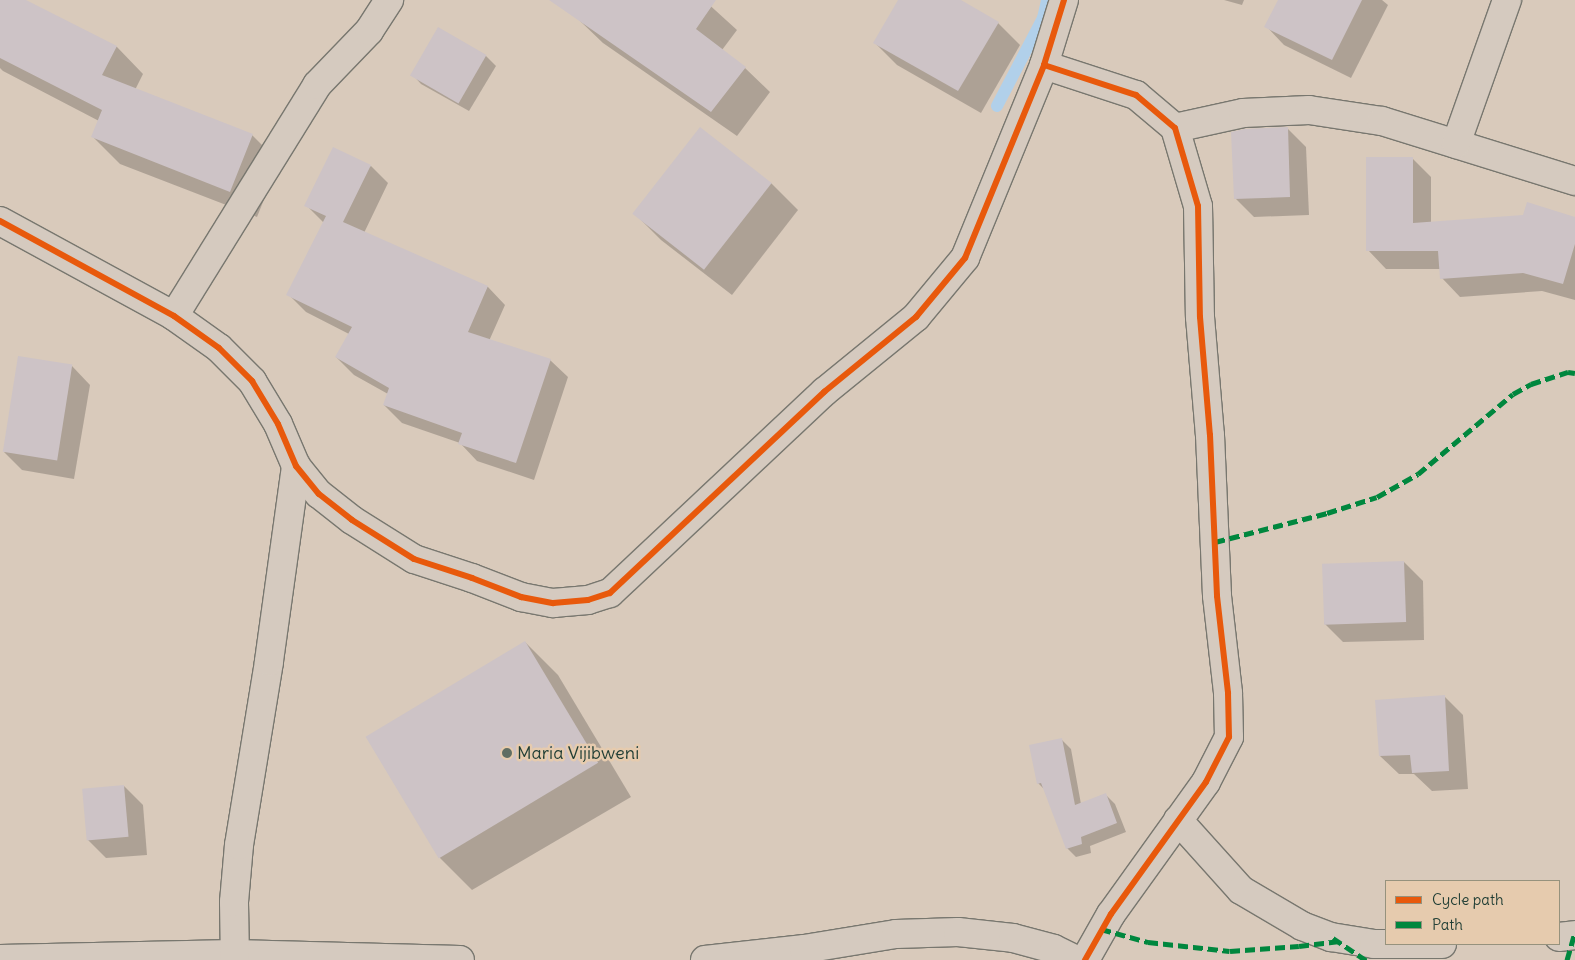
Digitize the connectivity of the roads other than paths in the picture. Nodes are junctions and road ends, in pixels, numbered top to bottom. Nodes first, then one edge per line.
1 (389, 0) edge
2 (1064, 0) edge
3 (1507, 0) edge
4 (1044, 65) junction
5 (1175, 128) junction
6 (1456, 144) junction
7 (1575, 181) edge
8 (0, 221) edge
9 (174, 316) junction
10 (296, 466) junction
11 (1178, 820) junction
12 (1575, 935) edge
13 (1560, 937) edge
14 (1385, 944) edge
15 (234, 957) edge
16 (0, 960) edge
17 (460, 960) edge
18 (705, 960) edge
19 (1077, 960) edge
20 (1085, 960) edge

1 - 9 street
2 - 4 street
3 - 6 street
4 - 5 street
4 - 10 street
5 - 6 street
5 - 11 street
6 - 7 street
8 - 9 street
9 - 10 street
10 - 15 street
11 - 14 street
11 - 20 street
12 - 13 street
15 - 16 street
15 - 17 street
18 - 19 street

